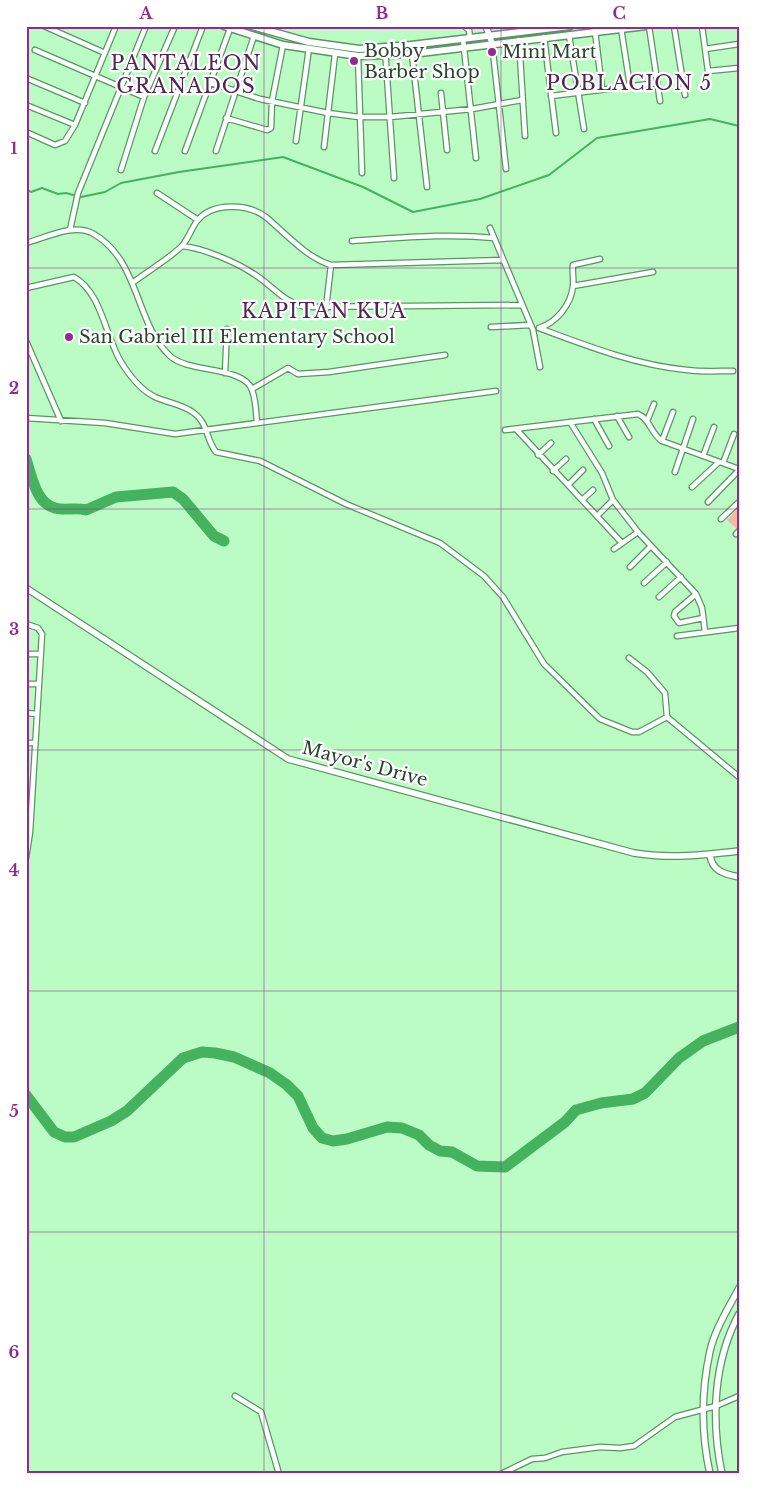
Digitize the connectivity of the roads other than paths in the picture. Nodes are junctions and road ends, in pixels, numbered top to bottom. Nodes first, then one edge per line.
1 (44, 26) edge
2 (116, 26) edge
3 (146, 26) edge
4 (175, 26) edge
5 (203, 26) edge
6 (252, 26) edge
7 (464, 26) edge
8 (486, 26) edge
9 (570, 26) edge
10 (647, 26) edge
11 (674, 26) edge
12 (702, 26) edge
13 (228, 27) edge
14 (621, 27) edge
15 (595, 31) junction
16 (569, 34) junction
17 (489, 35) junction
18 (254, 36) junction
19 (544, 37) junction
20 (470, 38) junction
21 (463, 39) junction
22 (519, 40) junction
23 (309, 42) junction
24 (492, 43) junction
25 (739, 44) edge
26 (284, 45) junction
27 (464, 47) junction
28 (385, 48) junction
29 (705, 49) junction
30 (35, 50) dead end
31 (308, 50) junction
32 (105, 53) junction
33 (335, 54) junction
34 (412, 54) junction
35 (358, 56) junction
36 (386, 56) junction
37 (739, 68) edge
38 (26, 78) edge
39 (96, 78) junction
40 (211, 83) junction
41 (657, 83) junction
42 (630, 86) junction
43 (120, 88) junction
44 (602, 89) junction
45 (235, 90) junction
46 (441, 93) dead end
47 (578, 93) junction
48 (551, 96) junction
49 (685, 96) dead end
50 (144, 98) junction
51 (522, 100) junction
52 (660, 101) dead end
53 (272, 102) junction
54 (84, 104) junction
55 (498, 104) junction
56 (26, 106) edge
57 (302, 109) junction
58 (472, 109) junction
59 (443, 111) junction
60 (419, 113) junction
61 (328, 114) junction
62 (359, 117) junction
63 (390, 117) junction
64 (226, 118) junction
65 (75, 125) junction
66 (584, 129) dead end
67 (26, 132) edge
68 (556, 133) dead end
69 (525, 136) dead end
70 (296, 141) dead end
71 (324, 147) dead end
72 (446, 150) dead end
73 (155, 151) dead end
74 (185, 151) dead end
75 (216, 151) dead end
76 (476, 158) dead end
77 (506, 169) dead end
78 (121, 170) dead end
79 (362, 173) dead end
80 (394, 178) dead end
81 (427, 187) dead end
82 (157, 193) dead end
83 (198, 220) junction
84 (490, 228) dead end
85 (70, 230) junction
86 (494, 238) junction
87 (352, 241) dead end
88 (26, 243) edge
89 (182, 246) junction
90 (600, 259) dead end
91 (503, 260) junction
92 (331, 265) junction
93 (653, 272) dead end
94 (132, 283) junction
95 (573, 286) junction
96 (26, 288) edge
97 (522, 304) junction
98 (326, 308) junction
99 (530, 325) junction
100 (491, 327) dead end
101 (539, 328) junction
102 (227, 329) dead end
103 (533, 330) junction
104 (26, 341) edge
105 (445, 355) dead end
106 (540, 367) dead end
107 (733, 370) dead end
108 (225, 373) junction
109 (252, 389) junction
110 (496, 391) dead end
111 (654, 404) dead end
112 (673, 412) dead end
113 (617, 416) junction
114 (26, 418) edge
115 (594, 419) junction
116 (693, 419) dead end
117 (647, 420) junction
118 (61, 421) junction
119 (570, 422) junction
120 (257, 423) junction
121 (714, 427) dead end
122 (516, 429) junction
123 (504, 430) dead end
124 (208, 432) junction
125 (734, 434) dead end
126 (629, 437) dead end
127 (662, 441) junction
128 (551, 443) dead end
129 (609, 446) dead end
130 (683, 448) junction
131 (538, 455) junction
132 (703, 456) junction
133 (566, 459) dead end
134 (721, 462) junction
135 (739, 469) edge
136 (553, 470) junction
137 (583, 470) dead end
138 (675, 472) dead end
139 (568, 485) junction
140 (692, 487) dead end
141 (593, 490) dead end
142 (582, 500) junction
143 (613, 500) junction
144 (708, 502) dead end
145 (739, 502) edge
146 (597, 516) junction
147 (721, 520) dead end
148 (638, 532) junction
149 (622, 543) junction
150 (652, 546) junction
151 (614, 549) dead end
152 (667, 562) junction
153 (630, 567) dead end
154 (681, 577) junction
155 (644, 583) dead end
156 (26, 588) edge
157 (696, 594) junction
158 (659, 597) dead end
159 (703, 618) junction
160 (26, 624) edge
161 (739, 628) edge
162 (705, 632) junction
163 (677, 636) dead end
164 (26, 654) edge
165 (41, 654) junction
166 (629, 658) dead end
167 (26, 684) edge
168 (39, 684) junction
169 (26, 713) edge
170 (37, 714) junction
171 (666, 717) junction
172 (26, 743) edge
173 (35, 743) junction
174 (26, 772) edge
175 (34, 772) junction
176 (739, 777) edge
177 (29, 802) edge
178 (28, 832) edge
179 (739, 851) edge
180 (710, 855) junction
181 (26, 858) edge
182 (739, 878) edge
183 (739, 1288) edge
184 (739, 1314) edge
185 (235, 1396) dead end
186 (739, 1396) edge
187 (716, 1406) junction
188 (702, 1409) junction
189 (279, 1474) edge
190 (501, 1474) edge
191 (710, 1474) edge
192 (722, 1474) edge

1 - 32 street
2 - 32 street
3 - 43 street
4 - 50 street
5 - 73 street
6 - 23 main road
7 - 20 street
8 - 17 street
9 - 17 main road
10 - 14 main road
10 - 41 street
11 - 49 street
12 - 29 street
13 - 18 main road
13 - 40 street
14 - 15 main road
14 - 42 street
15 - 16 main road
15 - 44 street
16 - 19 main road
16 - 47 street
17 - 20 main road
17 - 24 street
18 - 26 main road
18 - 45 street
19 - 22 main road
19 - 48 street
20 - 21 main road
21 - 27 street
21 - 28 main road
22 - 24 main road
22 - 51 street
23 - 28 main road
23 - 31 street
24 - 27 main road
24 - 55 street
25 - 29 street
26 - 31 main road
26 - 53 street
27 - 34 main road
27 - 58 street
28 - 36 street
29 - 37 street
30 - 39 street
31 - 33 main road
31 - 57 street
32 - 39 street
33 - 35 main road
33 - 61 street
34 - 36 main road
34 - 60 street
35 - 36 main road
35 - 62 street
36 - 63 street
38 - 54 street
39 - 43 street
39 - 54 street
40 - 45 street
40 - 74 street
41 - 42 street
41 - 52 street
42 - 44 street
43 - 50 street
43 - 85 street
44 - 47 street
45 - 53 street
45 - 64 street
46 - 59 street
47 - 48 street
47 - 66 street
48 - 68 street
50 - 78 street
51 - 55 street
51 - 69 street
53 - 57 street
53 - 64 street
54 - 65 street
55 - 58 street
55 - 77 street
56 - 65 street
57 - 61 street
57 - 70 street
58 - 59 street
58 - 76 street
59 - 60 street
59 - 72 street
60 - 63 street
60 - 81 street
61 - 62 street
61 - 71 street
62 - 63 street
62 - 79 street
63 - 80 street
64 - 75 street
65 - 67 street
82 - 83 street
83 - 89 street
83 - 92 street
84 - 86 street
85 - 88 street
85 - 94 street
86 - 87 street
86 - 91 street
89 - 94 street
89 - 98 street
90 - 95 street
91 - 92 street
91 - 97 street
92 - 98 street
93 - 95 street
94 - 108 street
95 - 101 street
96 - 124 street
97 - 98 street
97 - 99 street
99 - 100 street
99 - 103 street
101 - 103 street
101 - 107 street
102 - 108 street
103 - 106 street
104 - 118 street
105 - 109 street
108 - 109 street
109 - 120 street
110 - 120 street
111 - 117 street
112 - 127 street
113 - 115 street
113 - 117 street
113 - 126 street
114 - 118 street
115 - 119 street
115 - 129 street
116 - 130 street
117 - 127 street
118 - 124 street
119 - 122 street
119 - 143 street
120 - 124 street
121 - 132 street
122 - 123 street
122 - 131 street
124 - 171 street
125 - 134 street
127 - 130 street
128 - 131 street
130 - 132 street
130 - 138 street
131 - 136 street
132 - 134 street
133 - 136 street
134 - 135 street
134 - 140 street
135 - 144 street
136 - 139 street
137 - 139 street
139 - 142 street
141 - 142 street
142 - 146 street
143 - 146 street
143 - 148 street
145 - 147 street
146 - 149 street
148 - 149 street
148 - 150 street
149 - 151 street
150 - 152 street
150 - 153 street
152 - 154 street
152 - 155 street
154 - 157 street
154 - 158 street
156 - 180 street, Mayor's Drive
157 - 159 street
157 - 159 street
159 - 162 street
160 - 165 street
161 - 162 street
162 - 163 street
164 - 165 street
165 - 168 street
166 - 171 street
167 - 168 street
168 - 170 street
169 - 170 street
170 - 173 street
171 - 176 street
172 - 173 street
173 - 175 street
174 - 175 street
175 - 177 street
177 - 178 street
178 - 181 street
179 - 180 street, Mayor's Drive
180 - 182 street
183 - 188 street
184 - 187 street
185 - 189 street
186 - 187 street
187 - 188 street
187 - 192 street
188 - 190 street
188 - 191 street

